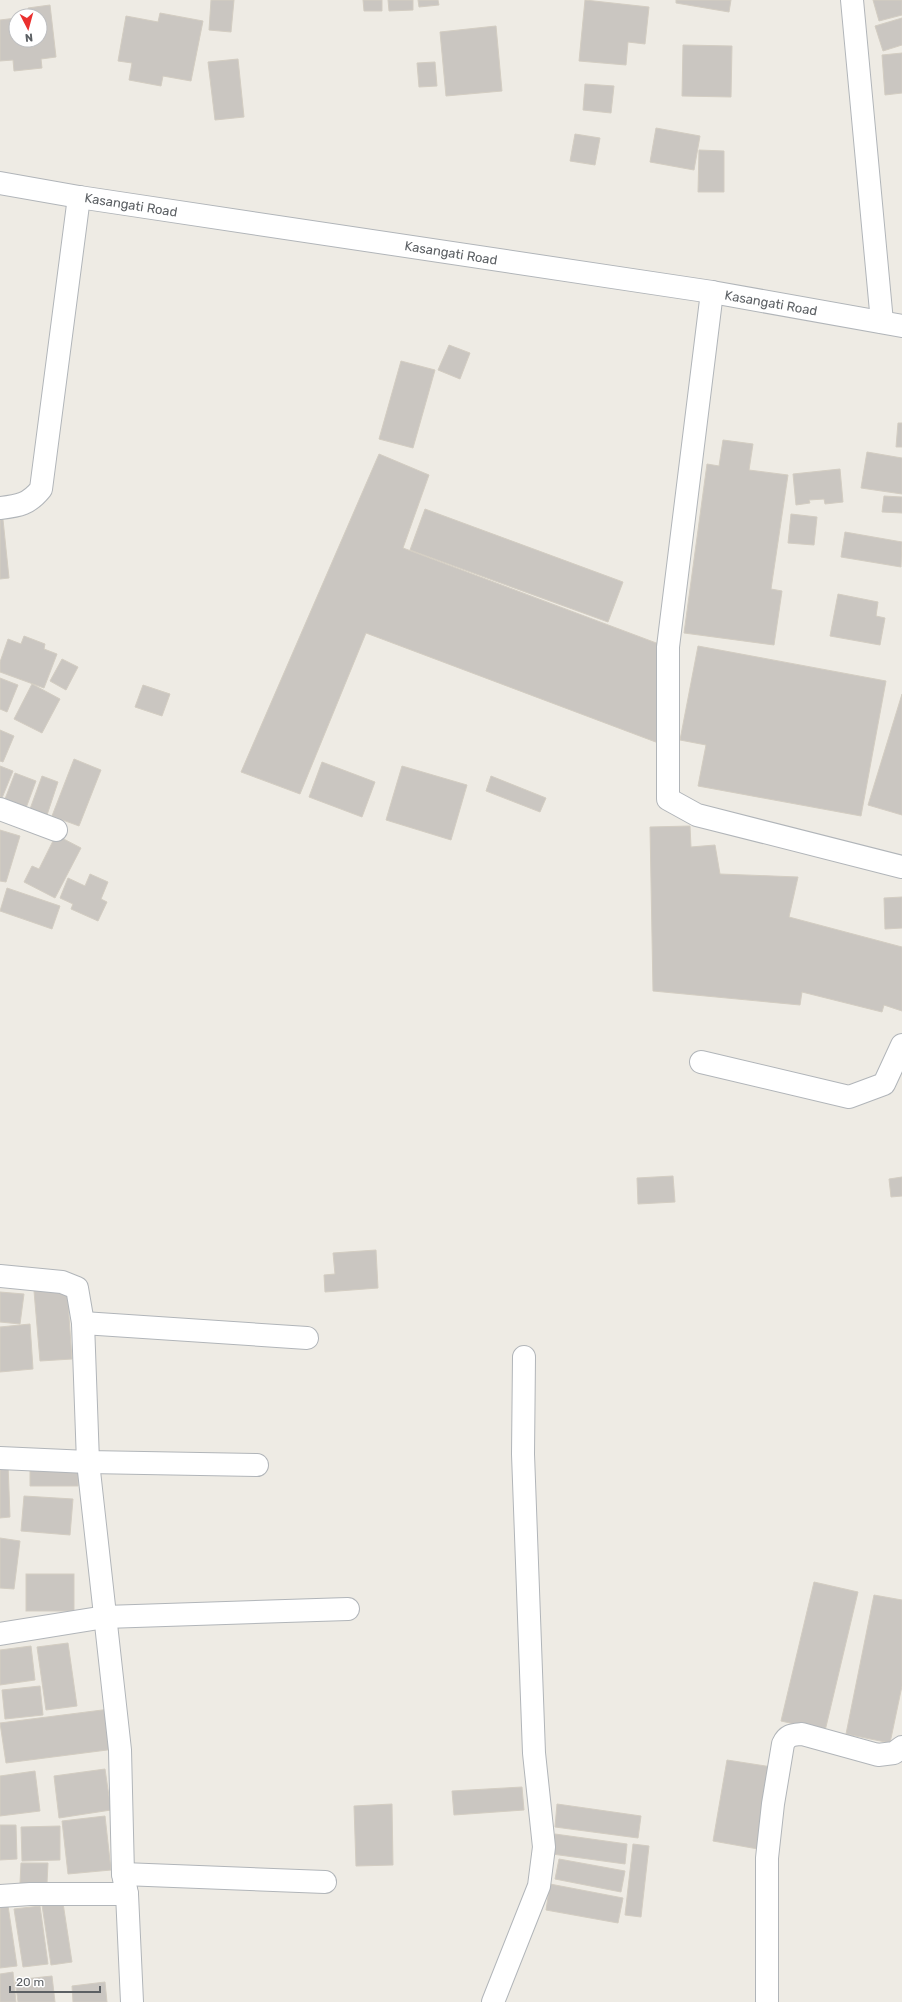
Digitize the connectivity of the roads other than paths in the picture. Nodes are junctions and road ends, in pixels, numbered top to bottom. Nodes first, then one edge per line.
1 (852, 0) edge
2 (0, 183) edge
3 (79, 197) junction
4 (712, 292) junction
5 (892, 324) edge
6 (0, 508) edge
7 (0, 808) edge
8 (56, 830) dead end
9 (902, 867) edge
10 (902, 1046) edge
11 (701, 1062) dead end
12 (0, 1276) edge
13 (83, 1323) junction
14 (306, 1338) dead end
15 (524, 1357) dead end
16 (0, 1458) edge
17 (88, 1462) junction
18 (257, 1465) dead end
19 (348, 1609) dead end
20 (105, 1617) junction
21 (0, 1634) edge
22 (902, 1746) edge
23 (326, 1882) dead end
24 (125, 1884) junction
25 (0, 1896) edge
26 (132, 2002) edge
27 (493, 2002) edge
28 (768, 2002) edge

1 - 5 street
2 - 3 street, Kasangati Road
3 - 4 street, Kasangati Road
3 - 6 street
4 - 5 street, Kasangati Road
4 - 9 street
7 - 8 street
10 - 11 street
12 - 13 street
13 - 14 street
13 - 17 street
15 - 27 street
16 - 17 street
17 - 18 street
17 - 20 street
19 - 20 street
20 - 21 street
20 - 24 street
22 - 28 street
23 - 24 street
24 - 25 street
24 - 26 street

